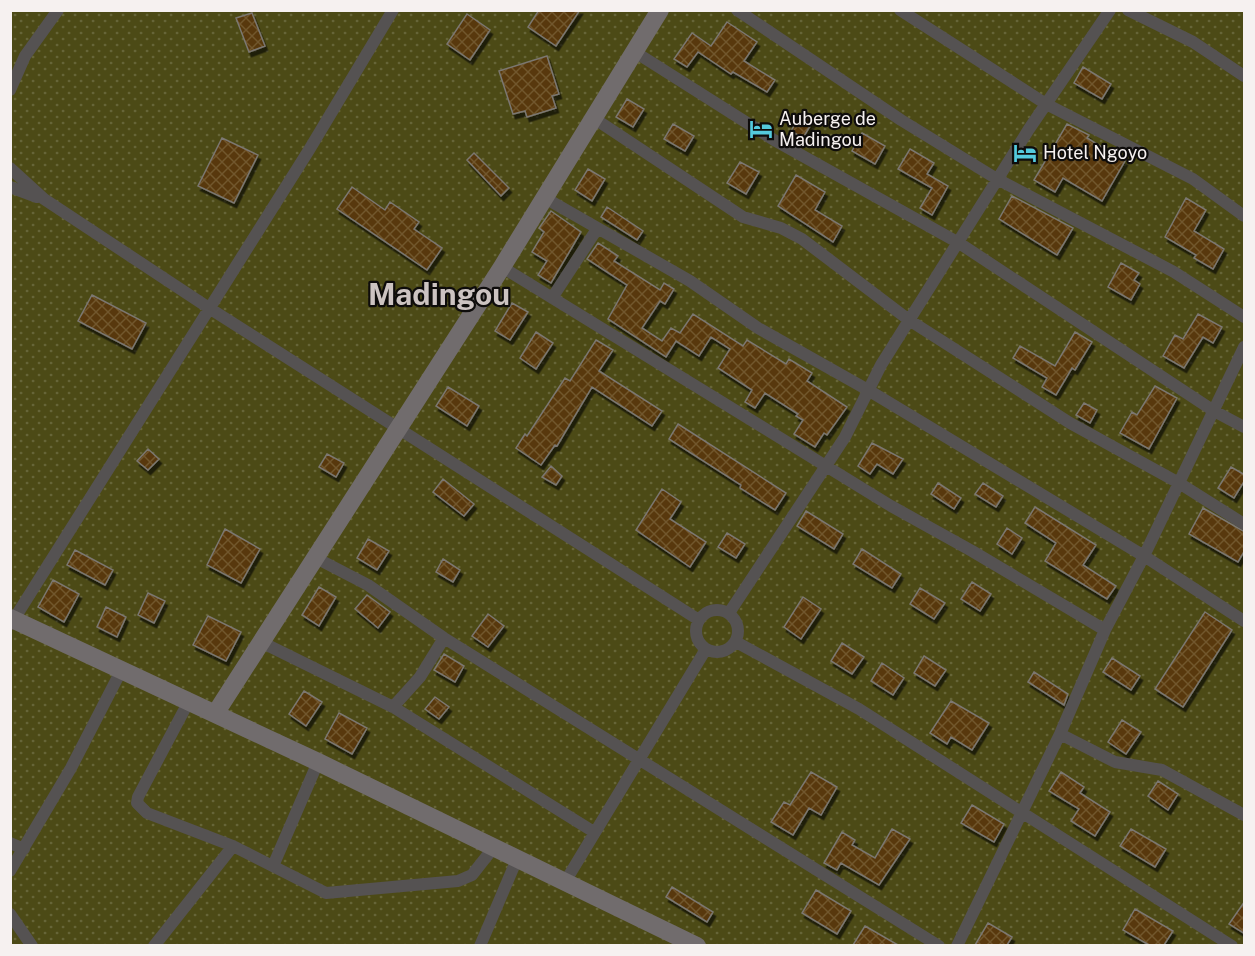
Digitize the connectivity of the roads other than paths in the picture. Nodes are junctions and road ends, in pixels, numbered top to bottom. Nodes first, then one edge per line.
1 (57, 10) edge
2 (393, 10) edge
3 (660, 10) edge
4 (737, 10) edge
5 (900, 10) edge
6 (1110, 10) edge
7 (1128, 10) edge
8 (635, 52) junction
9 (1245, 76) edge
10 (10, 90) edge
11 (1046, 104) junction
12 (595, 119) junction
13 (10, 168) edge
14 (997, 179) junction
15 (10, 187) edge
16 (545, 198) junction
17 (44, 199) junction
18 (1245, 216) edge
19 (597, 229) junction
20 (959, 243) junction
21 (502, 267) junction
22 (552, 298) junction
23 (209, 308) junction
24 (1245, 317) edge
25 (909, 320) junction
26 (1245, 346) edge
27 (868, 390) junction
28 (1214, 411) junction
29 (1245, 427) edge
30 (398, 428) junction
31 (826, 466) junction
32 (1179, 483) junction
33 (1245, 524) edge
34 (1144, 556) junction
35 (316, 558) junction
36 (729, 613) junction
37 (699, 620) junction
38 (12, 621) edge
39 (1245, 621) edge
40 (1105, 630) junction
41 (444, 638) junction
42 (261, 642) junction
43 (736, 642) junction
44 (706, 649) junction
45 (122, 669) junction
46 (189, 701) junction
47 (393, 706) junction
48 (215, 714) junction
49 (1060, 734) junction
50 (638, 758) junction
51 (318, 762) junction
52 (1023, 813) junction
53 (1245, 815) edge
54 (594, 832) junction
55 (10, 843) edge
56 (232, 846) junction
57 (494, 848) junction
58 (24, 849) junction
59 (517, 859) junction
60 (273, 866) junction
61 (10, 871) edge
62 (565, 882) junction
63 (10, 914) edge
64 (29, 943) edge
65 (154, 945) edge
66 (480, 945) edge
67 (697, 945) edge
68 (939, 945) edge
69 (957, 945) edge
70 (1232, 945) edge

1 - 10 street
2 - 23 street
3 - 8 street
4 - 14 street
5 - 11 street
6 - 11 street
7 - 9 street
8 - 12 street
8 - 20 street
11 - 14 street
11 - 18 street
12 - 16 street
12 - 25 street
13 - 17 street
14 - 20 street
14 - 24 street
15 - 17 street
16 - 19 street
16 - 21 street
17 - 23 street
19 - 22 street
19 - 27 street
20 - 25 street
20 - 28 street
21 - 22 street
21 - 30 street
22 - 31 street
23 - 30 street
23 - 38 street
25 - 27 street
25 - 32 street
26 - 28 street
27 - 31 street
27 - 34 street
28 - 29 street
28 - 32 street
30 - 35 street
30 - 37 street
31 - 36 street
31 - 40 street
32 - 33 street
32 - 34 street
34 - 39 street
34 - 40 street
35 - 41 street
35 - 42 street
36 - 37 street
36 - 43 street
37 - 44 street
38 - 45 street
40 - 49 street
41 - 47 street
41 - 50 street
42 - 47 street
42 - 48 street
43 - 44 street
43 - 52 street
44 - 50 street
45 - 46 street
45 - 58 street
46 - 48 street
46 - 56 street
47 - 54 street
48 - 51 street
49 - 52 street
49 - 53 street
50 - 54 street
50 - 68 street
51 - 57 street
51 - 60 street
52 - 69 street
52 - 70 street
54 - 62 street
55 - 58 street
56 - 60 street
56 - 65 street
57 - 59 street
57 - 60 street
58 - 61 street
59 - 62 street
59 - 66 street
62 - 67 street
63 - 64 street

